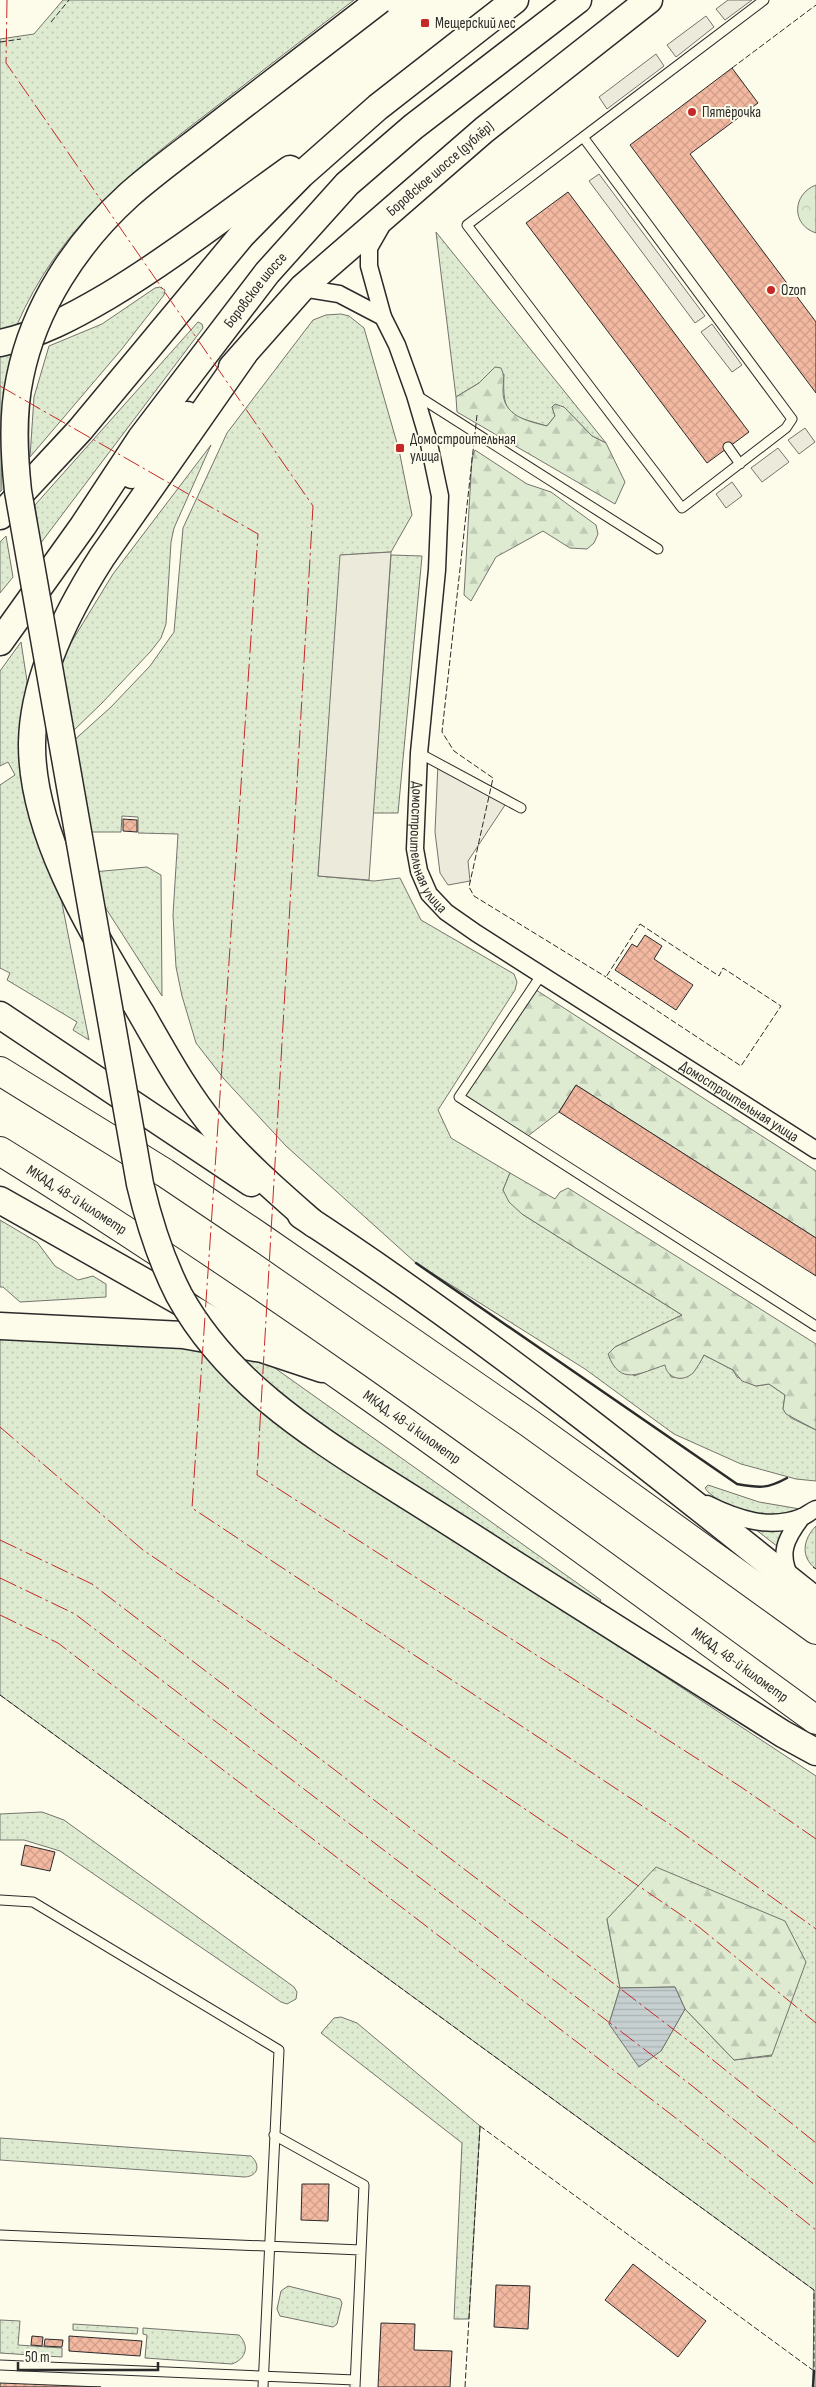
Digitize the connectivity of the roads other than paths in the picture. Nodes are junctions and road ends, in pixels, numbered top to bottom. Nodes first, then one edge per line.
1 (380, 0) edge
2 (516, 0) edge
3 (578, 0) edge
4 (649, 0) edge
5 (764, 0) edge
6 (378, 107) junction
7 (583, 137) junction
8 (390, 211) junction
9 (302, 288) junction
10 (382, 317) junction
11 (0, 343) edge
12 (244, 354) junction
13 (416, 395) junction
14 (728, 447) dead end
15 (740, 464) junction
16 (0, 516) edge
17 (83, 526) junction
18 (658, 550) dead end
19 (0, 642) edge
20 (419, 754) junction
21 (521, 808) dead end
22 (542, 974) junction
23 (0, 1016) edge
24 (0, 1071) edge
25 (816, 1150) edge
26 (0, 1151) edge
27 (0, 1200) edge
28 (314, 1224) junction
29 (0, 1326) edge
30 (816, 1326) edge
31 (262, 1349) junction
32 (359, 1388) junction
33 (680, 1491) junction
34 (809, 1513) edge
35 (795, 1584) junction
36 (816, 1601) edge
37 (816, 1630) edge
38 (815, 1719) edge
39 (816, 1752) edge
40 (0, 1900) edge
41 (274, 2135) junction
42 (0, 2234) edge
43 (269, 2247) junction
44 (361, 2250) junction
45 (0, 2365) edge
46 (263, 2376) junction
47 (355, 2383) edge
48 (263, 2387) edge

1 - 39 main road, bridge
2 - 6 main road
3 - 17 main road, Боровское шоссе
4 - 8 main road, Боровское шоссе (дублёр)
5 - 7 lane
6 - 11 main road
6 - 16 main road
7 - 15 lane
7 - 15 lane
8 - 9 main road, Боровское шоссе (дублёр)
8 - 10 street, Домостроительная улица
9 - 10 street
9 - 12 main road, Боровское шоссе (дублёр)
10 - 13 street, Домостроительная улица
12 - 17 main road
12 - 28 main road
13 - 18 lane
13 - 20 street, Домостроительная улица
14 - 15 lane
17 - 19 main road, Боровское шоссе
20 - 21 lane
20 - 22 street, Домостроительная улица
22 - 25 street, Домостроительная улица
22 - 30 lane
23 - 28 main road
24 - 37 highway
26 - 32 highway, МКАД, 48-й километр
27 - 31 main road
28 - 33 main road
29 - 31 main road
31 - 32 main road
32 - 38 highway, МКАД, 48-й километр
33 - 34 street
33 - 35 main road
34 - 35 street
35 - 36 main road
40 - 41 lane
41 - 43 lane
41 - 44 lane
42 - 43 lane
43 - 44 lane
43 - 46 lane
44 - 47 lane
45 - 46 lane
46 - 47 lane
46 - 48 lane

